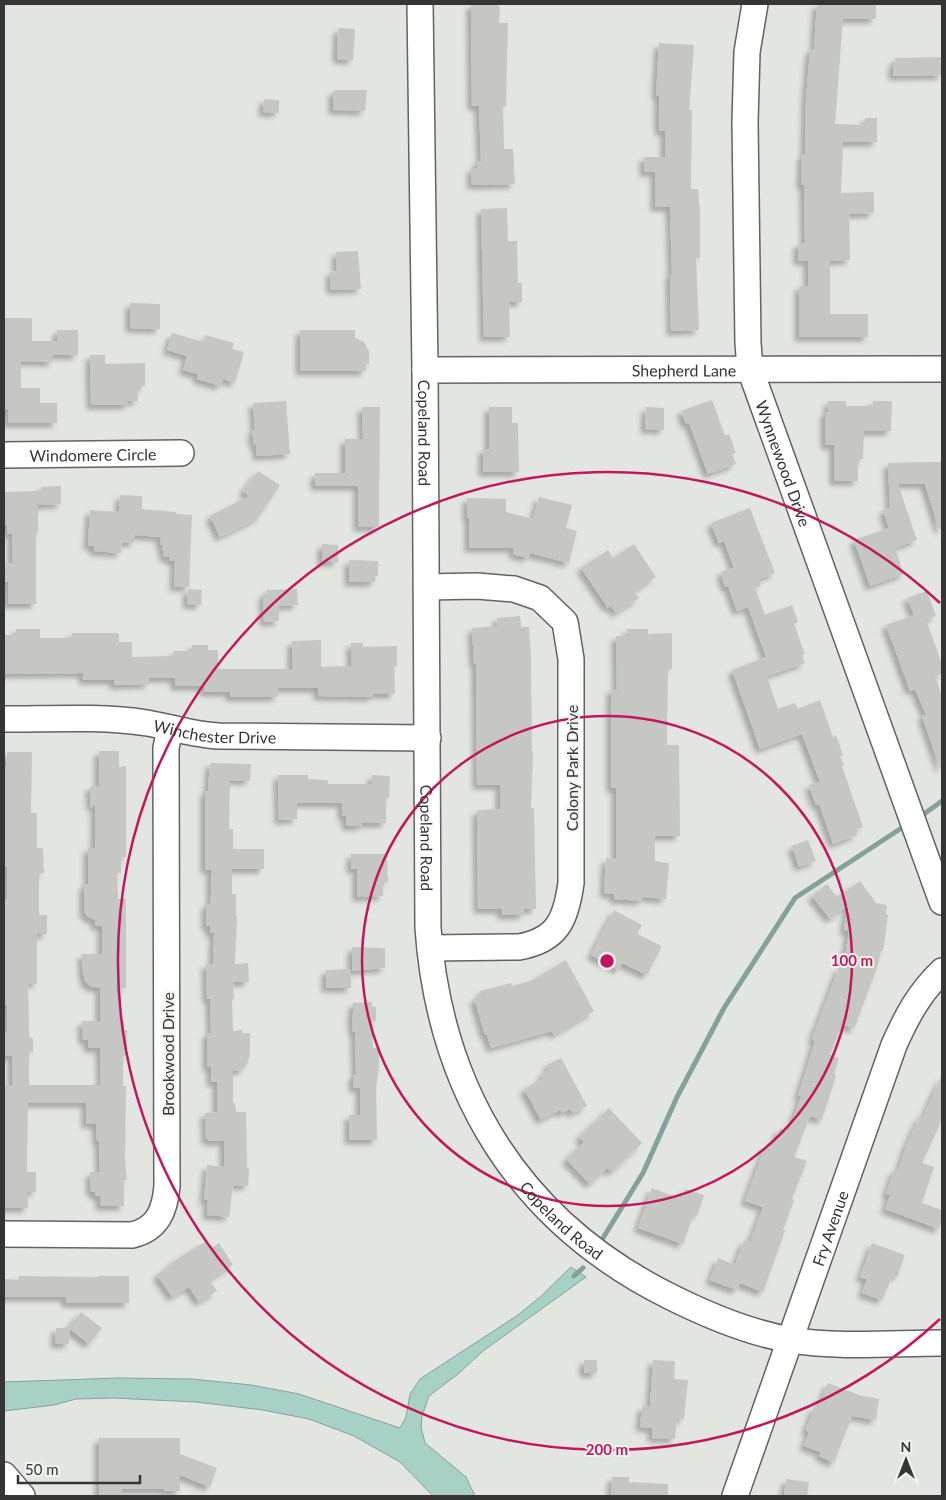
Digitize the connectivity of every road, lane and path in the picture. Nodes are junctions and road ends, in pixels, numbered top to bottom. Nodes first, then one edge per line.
1 (420, 4) edge
2 (755, 4) edge
3 (750, 369) junction
4 (942, 369) edge
5 (425, 370) junction
6 (181, 453) dead end
7 (4, 455) edge
8 (427, 587) junction
9 (4, 719) edge
10 (170, 728) junction
11 (428, 738) junction
12 (942, 902) edge
13 (430, 948) junction
14 (942, 970) edge
15 (4, 1234) edge
16 (790, 1339) junction
17 (942, 1343) edge
18 (4, 1475) edge
19 (22, 1496) edge
20 (735, 1496) edge

1 - 5 street, Copeland Road
2 - 3 street, Wynnewood Drive
3 - 4 street, Shepherd Lane
3 - 5 street, Shepherd Lane
3 - 12 street, Wynnewood Drive
5 - 8 street, Copeland Road
6 - 7 street, Windomere Circle
8 - 11 street, Copeland Road
8 - 13 street, Colony Park Drive
9 - 10 street, Winchester Drive
10 - 11 street, Winchester Drive
10 - 15 street, Brookwood Drive
11 - 13 street, Copeland Road
13 - 16 street, Copeland Road
14 - 16 street, Fry Avenue
16 - 17 street, Copeland Road
16 - 20 street, Fry Avenue
18 - 19 street

